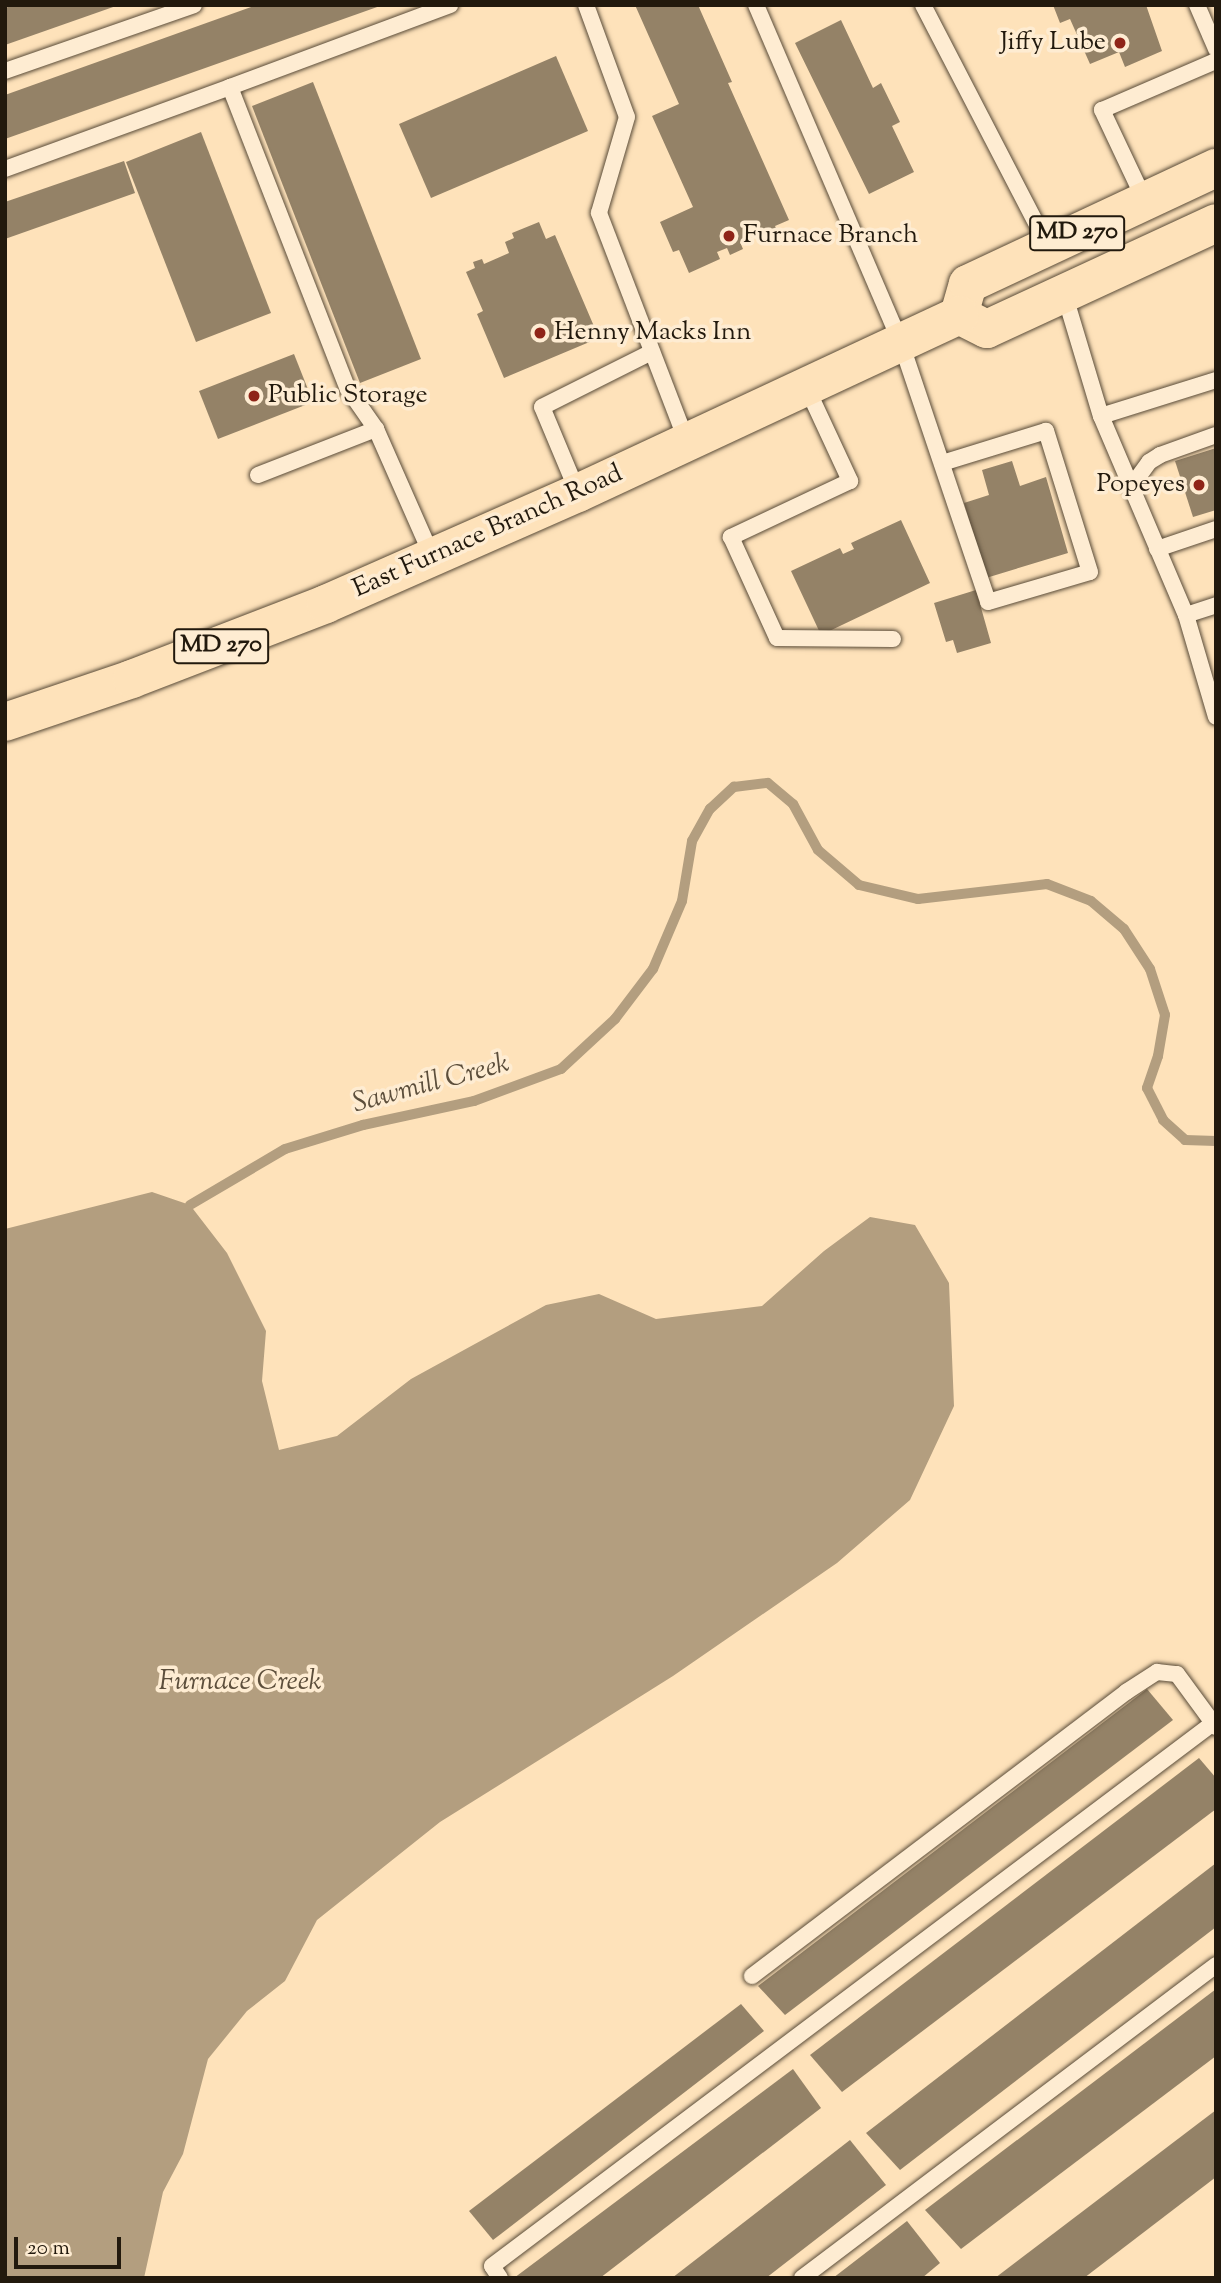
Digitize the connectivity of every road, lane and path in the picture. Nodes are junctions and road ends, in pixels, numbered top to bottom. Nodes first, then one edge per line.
1 (194, 5) edge
2 (450, 5) edge
3 (586, 5) edge
4 (923, 5) edge
5 (1197, 5) edge
6 (759, 6) edge
7 (1216, 49) edge
8 (1216, 61) edge
9 (5, 71) edge
10 (230, 87) junction
11 (1216, 168) edge
12 (5, 169) edge
13 (1145, 201) junction
14 (1216, 223) edge
15 (1048, 246) junction
16 (1216, 250) edge
17 (1064, 293) junction
18 (960, 315) junction
19 (901, 342) junction
20 (652, 352) junction
21 (1216, 380) edge
22 (806, 386) junction
23 (1101, 416) junction
24 (376, 429) junction
25 (1216, 435) edge
26 (687, 442) junction
27 (942, 463) junction
28 (258, 475) dead end
29 (1131, 487) junction
30 (578, 494) junction
31 (1216, 529) edge
32 (1157, 549) junction
33 (433, 558) junction
34 (1216, 605) edge
35 (1185, 615) junction
36 (893, 639) dead end
37 (1216, 717) edge
38 (5, 722) edge
39 (1214, 1725) edge
40 (1216, 1965) edge
41 (752, 1976) dead end
42 (496, 2272) edge
43 (802, 2278) edge

1 - 9 lane
2 - 10 lane
3 - 20 lane
4 - 15 lane
5 - 7 lane
6 - 19 lane
8 - 13 lane
10 - 12 lane
10 - 24 lane
11 - 13 main road, MD 270
13 - 15 main road, MD 270
14 - 17 main road, MD 270
15 - 18 main road, MD 270
16 - 17 main road
17 - 18 main road, MD 270
17 - 23 lane
18 - 19 main road, East Furnace Branch Road / MD 270
19 - 22 main road, East Furnace Branch Road / MD 270
19 - 27 lane
20 - 26 lane
20 - 30 lane
21 - 23 lane
22 - 26 main road, East Furnace Branch Road / MD 270
22 - 36 lane
23 - 29 lane
24 - 28 lane
24 - 33 lane
25 - 29 lane
26 - 30 main road, East Furnace Branch Road / MD 270
27 - 27 lane
29 - 32 lane
30 - 33 main road, East Furnace Branch Road / MD 270
31 - 32 lane
32 - 35 lane
33 - 38 main road, East Furnace Branch Road / MD 270
34 - 35 lane
35 - 37 lane
39 - 41 lane
39 - 42 lane
40 - 43 lane

